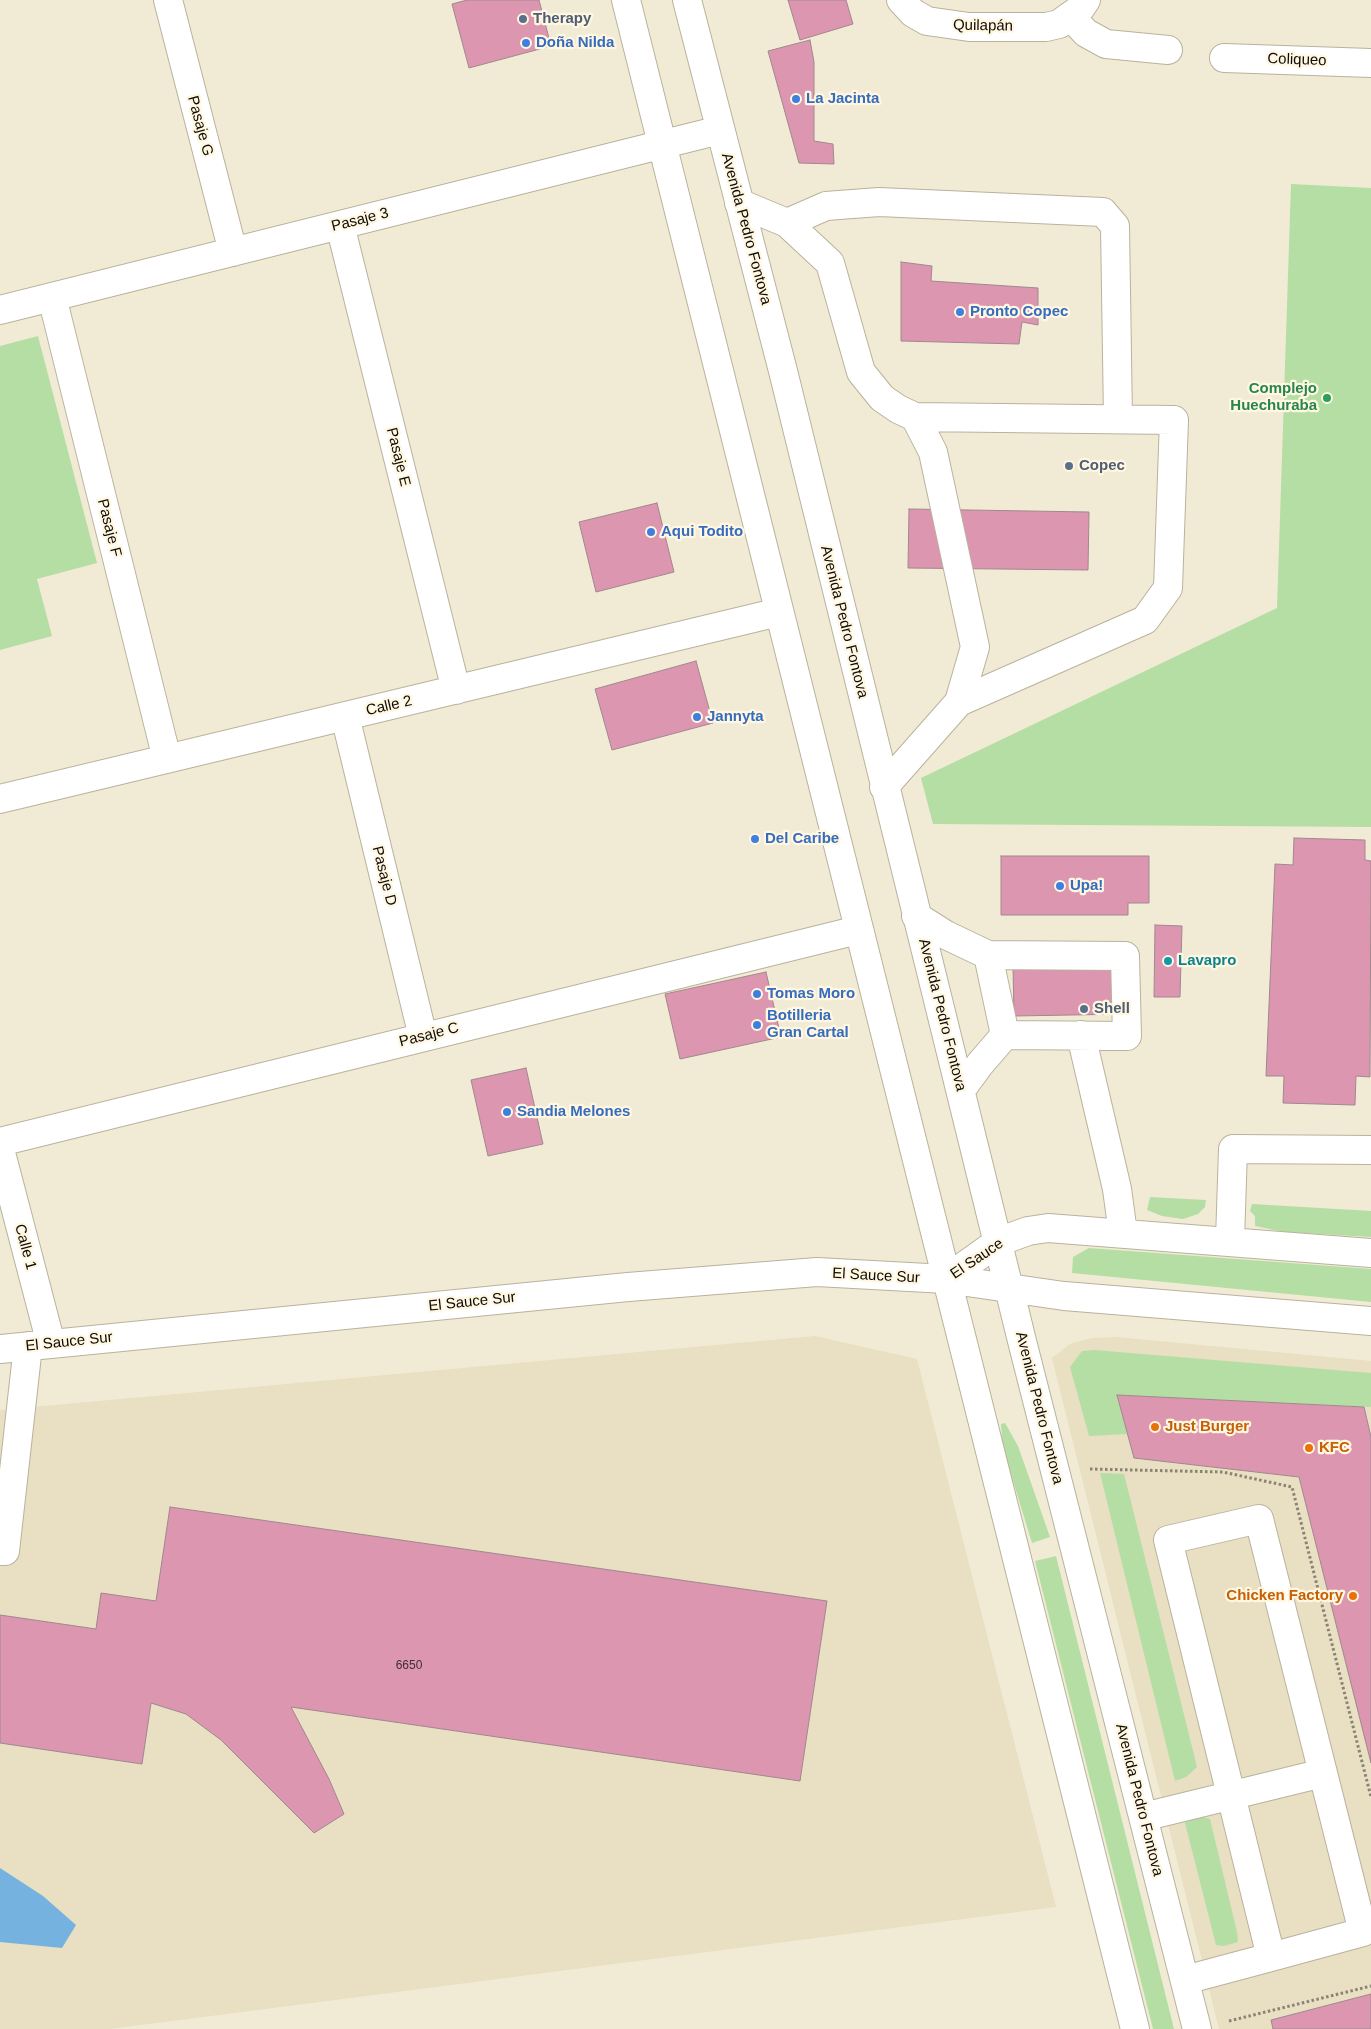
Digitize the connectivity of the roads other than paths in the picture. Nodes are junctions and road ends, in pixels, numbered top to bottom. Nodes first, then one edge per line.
1 (168, 0) edge
2 (626, 0) edge
3 (688, 0) edge
4 (901, 0) edge
5 (1078, 9) edge
6 (1168, 50) dead end
7 (1224, 58) dead end
8 (1371, 63) edge
9 (720, 130) junction
10 (662, 144) junction
11 (739, 203) junction
12 (787, 223) junction
13 (340, 225) junction
14 (233, 252) junction
15 (52, 297) junction
16 (0, 310) edge
17 (915, 417) junction
18 (1118, 419) junction
19 (779, 612) junction
20 (456, 690) junction
21 (959, 702) junction
22 (345, 716) junction
23 (167, 759) junction
24 (884, 787) junction
25 (0, 799) edge
26 (916, 916) junction
27 (858, 930) junction
28 (988, 956) junction
29 (1005, 1035) junction
30 (1081, 1035) junction
31 (423, 1037) junction
32 (961, 1090) junction
33 (0, 1142) edge
34 (0, 1150) edge
35 (1371, 1150) edge
36 (1123, 1233) junction
37 (1230, 1240) junction
38 (998, 1242) junction
39 (1371, 1253) edge
40 (946, 1279) junction
41 (1010, 1290) junction
42 (1371, 1321) edge
43 (40, 1345) junction
44 (0, 1349) edge
45 (0, 1551) edge
46 (1323, 1773) junction
47 (1231, 1796) junction
48 (1143, 1817) junction
49 (1271, 1957) junction
50 (1184, 1980) junction
51 (1135, 2029) edge
52 (1197, 2029) edge

1 - 14 street, Pasaje G
2 - 10 street
3 - 9 street, Avenida Pedro Fontova
4 - 5 street, Quilapán
5 - 6 street, Quilapán
7 - 8 street, Coliqueo
9 - 10 street, Pasaje 3
9 - 11 street, Avenida Pedro Fontova
10 - 13 street, Pasaje 3
10 - 19 street
11 - 12 street
11 - 24 street, Avenida Pedro Fontova
12 - 17 street
12 - 18 street
13 - 14 street, Pasaje 3
13 - 20 street, Pasaje E
14 - 15 street, Pasaje 3
15 - 16 street, Pasaje 3
15 - 23 street, Pasaje F
17 - 18 street
17 - 21 street
18 - 21 street
19 - 20 street, Calle 2
19 - 27 street
20 - 22 street, Calle 2
21 - 24 street
22 - 23 street, Calle 2
22 - 31 street, Pasaje D
23 - 25 street, Calle 2
24 - 26 street, Avenida Pedro Fontova
26 - 28 street
26 - 32 street, Avenida Pedro Fontova
27 - 31 street, Pasaje C
27 - 40 street
28 - 29 street
28 - 30 street
29 - 30 street
29 - 32 street
30 - 36 street
31 - 33 street, Pasaje C
32 - 38 street, Avenida Pedro Fontova
34 - 43 street, Calle 1
35 - 37 street
36 - 37 street, El Sauce
36 - 38 street, El Sauce
37 - 39 street, El Sauce
38 - 40 street, El Sauce
38 - 41 street, Avenida Pedro Fontova
40 - 41 street, El Sauce
40 - 43 street, El Sauce Sur
40 - 51 street
41 - 42 street, El Sauce
41 - 48 street, Avenida Pedro Fontova
43 - 44 street, El Sauce Sur
43 - 45 street
46 - 47 street
46 - 47 street
46 - 49 street
47 - 48 street
47 - 49 street
48 - 50 street, Avenida Pedro Fontova
49 - 50 street
50 - 52 street, Avenida Pedro Fontova

